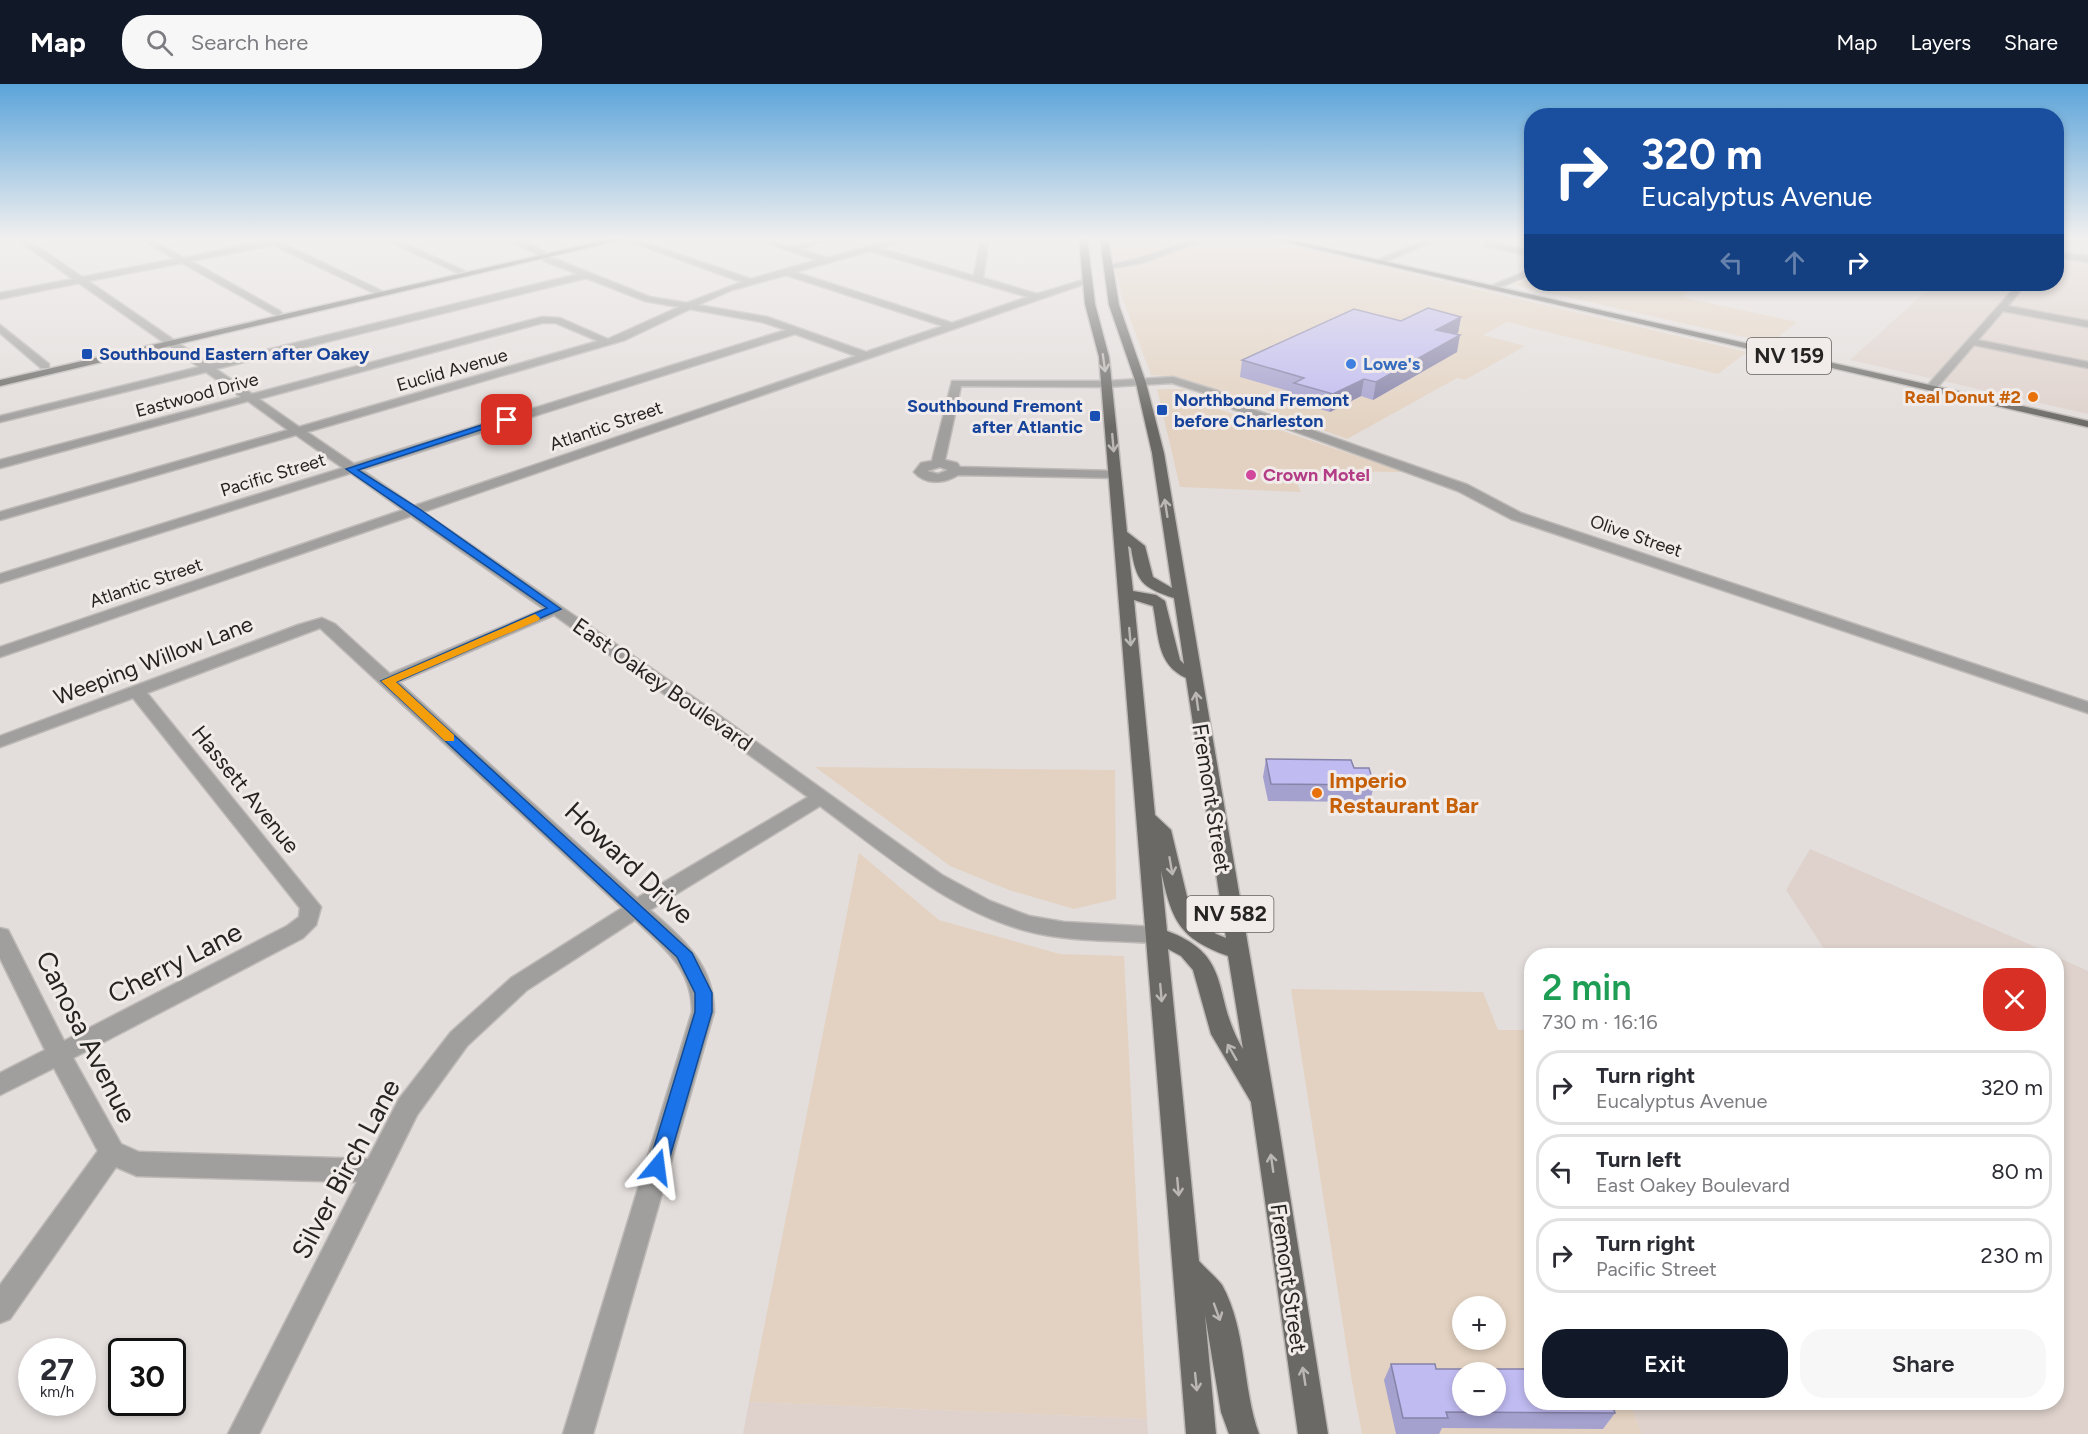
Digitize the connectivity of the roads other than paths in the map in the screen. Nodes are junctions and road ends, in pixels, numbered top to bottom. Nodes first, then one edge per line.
1 (113, 301) edge
2 (256, 301) edge
3 (335, 301) edge
4 (339, 301) edge
5 (480, 301) edge
6 (659, 301) edge
7 (697, 301) edge
8 (876, 301) edge
9 (1024, 301) edge
10 (1092, 301) edge
11 (1113, 301) edge
12 (1556, 301) edge
13 (1564, 301) edge
14 (2008, 301) edge
15 (687, 306) junction
16 (2002, 308) junction
17 (277, 313) junction
18 (1646, 323) junction
19 (2088, 324) edge
20 (952, 326) junction
21 (1680, 326) junction
22 (0, 328) edge
23 (797, 330) junction
24 (1705, 337) junction
25 (170, 340) junction
26 (608, 342) junction
27 (1973, 342) junction
28 (866, 356) junction
29 (2088, 365) edge
30 (45, 366) junction
31 (208, 368) junction
32 (0, 376) edge
33 (0, 383) edge
34 (1141, 383) junction
35 (1107, 384) junction
36 (1933, 386) junction
37 (250, 398) junction
38 (2088, 417) edge
39 (0, 419) edge
40 (2088, 424) edge
41 (297, 431) junction
42 (938, 463) junction
43 (0, 464) edge
44 (350, 469) junction
45 (955, 471) junction
46 (1116, 475) junction
47 (415, 510) junction
48 (0, 516) edge
49 (1120, 533) junction
50 (0, 579) edge
51 (1126, 594) junction
52 (1180, 595) junction
53 (556, 609) junction
54 (322, 623) joint
55 (0, 652) edge
56 (1193, 675) junction
57 (387, 681) junction
58 (136, 690) junction
59 (2088, 708) edge
60 (0, 742) edge
61 (822, 796) junction
62 (1145, 817) junction
63 (637, 908) junction
64 (309, 920) joint
65 (1155, 935) junction
66 (0, 936) edge
67 (1236, 950) junction
68 (59, 1055) junction
69 (0, 1085) edge
70 (1262, 1101) junction
71 (112, 1152) junction
72 (376, 1171) junction
73 (1184, 1265) junction
74 (0, 1309) edge
75 (243, 1434) edge
76 (578, 1434) edge
77 (1201, 1434) edge
78 (1244, 1434) edge
79 (1313, 1434) edge

1 - 25 street, East Oakey Boulevard
2 - 17 street
3 - 17 main road
4 - 25 main road
5 - 31 street
6 - 15 street
7 - 15 street, Euclid Avenue
8 - 20 street
9 - 20 street, Atlantic Street
10 -> 35 main road, NV 582
11 - 34 main road, Fremont Street / NV 582
12 - 18 main road, NV 159
13 - 21 main road, NV 159
14 - 16 street
15 - 23 street
15 - 26 street, Euclid Avenue
16 - 19 street
16 - 27 street
17 - 25 main road
18 - 21 main road
18 - 24 main road, NV 159
20 - 28 street, Atlantic Street
21 - 24 main road
21 - 36 main road, NV 159
22 - 30 street
23 - 28 street
23 - 44 street, Pacific Street
24 - 36 main road, NV 159
25 - 30 main road
25 - 31 street, East Oakey Boulevard
25 - 33 main road
26 - 37 street, Eastwood Drive
26 - 41 street, Euclid Avenue
27 - 29 street
27 - 36 street
28 - 47 street, Atlantic Street
30 - 32 main road
31 - 37 street, East Oakey Boulevard
31 - 39 street
34 - 35 street, Olive Street
52 -> 34 main road, Fremont Street / NV 582
34 - 59 street, Olive Street
35 - 42 street
35 -> 46 main road, NV 582
36 - 38 main road, NV 159
36 - 40 main road, NV 159
37 - 41 street, East Oakey Boulevard
37 - 43 street, Eastwood Drive
41 - 44 street, East Oakey Boulevard
41 - 48 street, Euclid Avenue
42 - 45 street
42 - 45 street
44 - 47 street, East Oakey Boulevard
44 - 50 street, Pacific Street
45 - 46 street
46 - 49 main road, NV 582
47 - 53 street, East Oakey Boulevard
47 - 55 street, Atlantic Street
49 - 51 main road, NV 582
49 - 52 main road
51 - 56 main road
51 -> 62 main road, NV 582
52 - 56 main road, Fremont Street / NV 582
53 - 57 street
53 - 61 street, East Oakey Boulevard
54 - 57 street, Howard Drive
54 - 58 street, Weeping Willow Lane
67 -> 56 main road, Fremont Street / NV 582
57 - 63 street, Howard Drive
58 - 60 street, Weeping Willow Lane
58 - 64 street, Hassett Avenue
61 - 63 street, Silver Birch Lane
61 - 65 street, East Oakey Boulevard
62 - 65 main road, NV 582
62 -> 67 main road
63 - 72 street, Silver Birch Lane
63 - 76 street, Howard Drive
64 - 68 street, Cherry Lane
70 -> 65 main road
65 -> 73 main road, NV 582
66 - 68 street, Canosa Avenue
67 - 70 main road, Fremont Street / NV 582
68 - 69 street, Cherry Lane
68 - 71 street, Canosa Avenue
79 -> 70 main road, Fremont Street / NV 582
71 - 72 street, Canosa Avenue
71 - 74 street
72 - 75 street, Silver Birch Lane
73 -> 77 main road, NV 582
73 -> 78 main road

